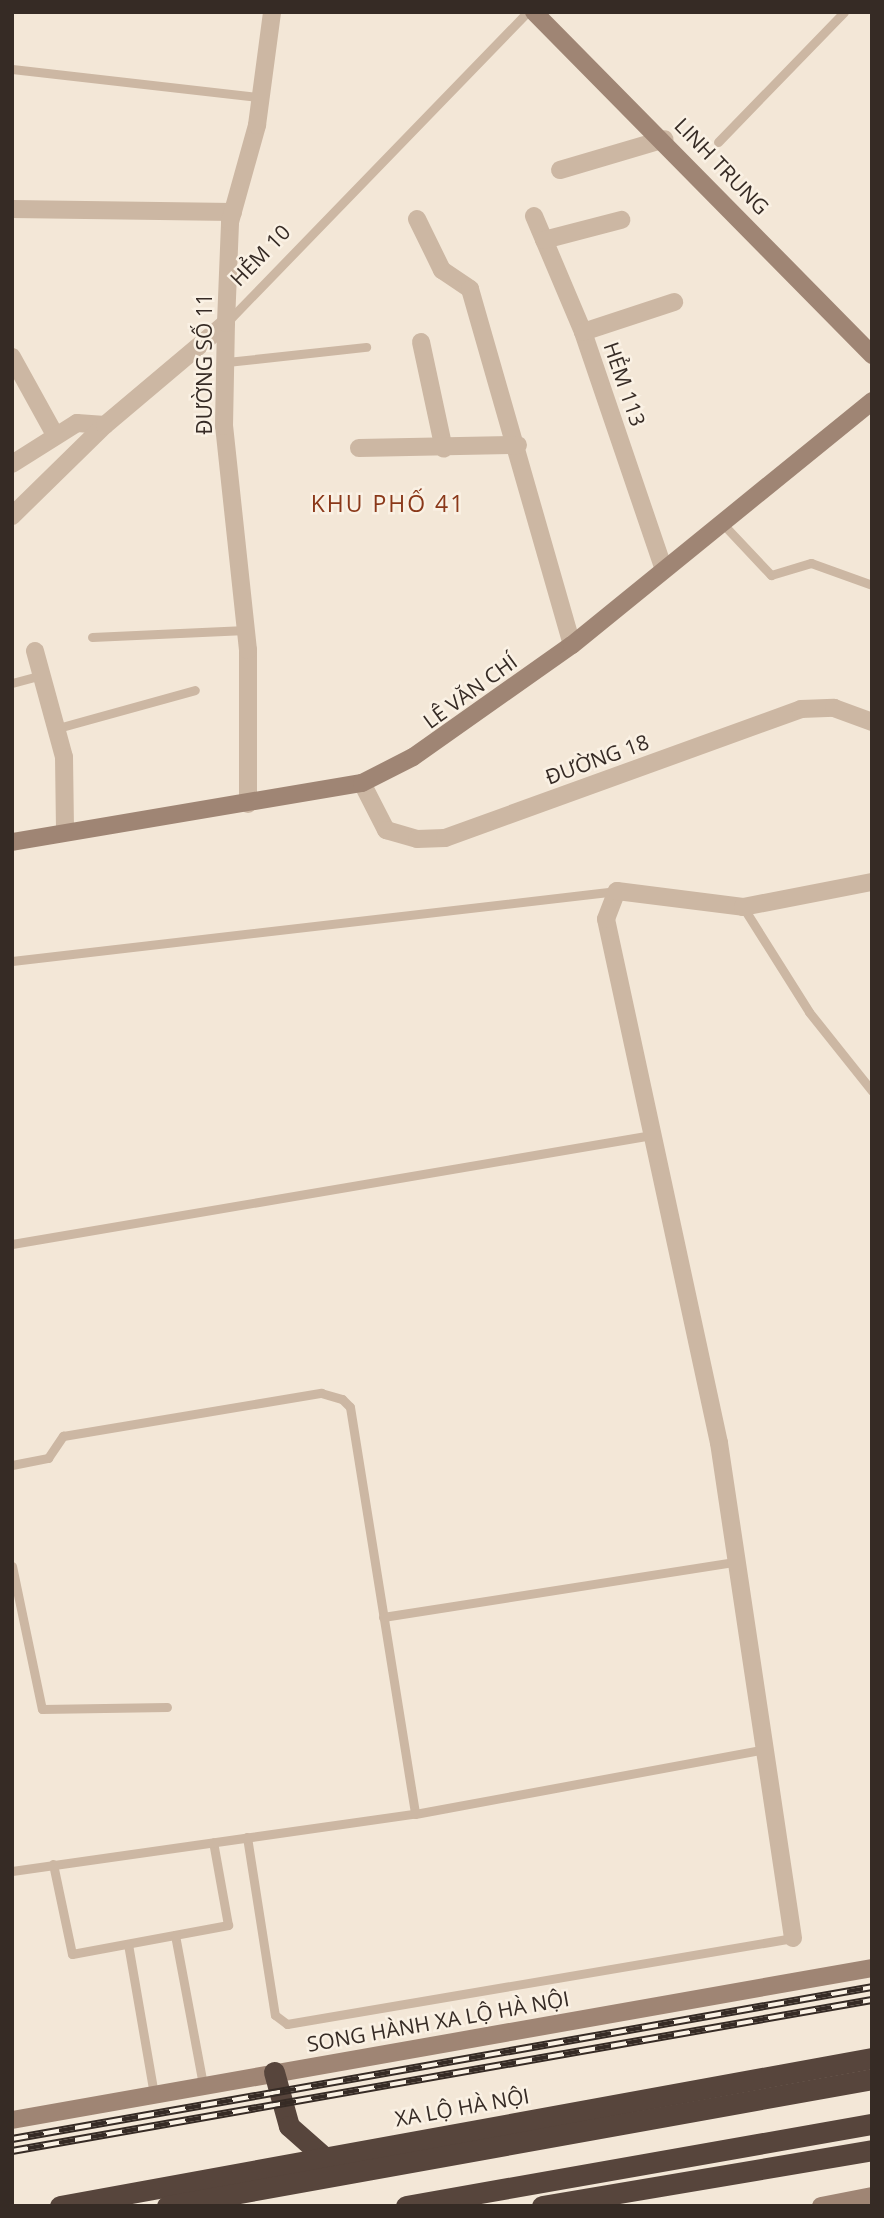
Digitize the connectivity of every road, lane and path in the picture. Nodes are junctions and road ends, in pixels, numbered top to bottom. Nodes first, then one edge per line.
1 (272, 12) edge
2 (527, 12) edge
3 (534, 12) edge
4 (845, 12) edge
5 (12, 69) edge
6 (257, 97) junction
7 (665, 139) junction
8 (718, 142) dead end
9 (560, 170) dead end
10 (12, 209) edge
11 (233, 212) junction
12 (534, 216) dead end
13 (417, 219) dead end
14 (621, 220) dead end
15 (544, 240) junction
16 (674, 302) dead end
17 (226, 323) junction
18 (583, 332) junction
19 (421, 342) dead end
20 (366, 346) dead end
21 (872, 355) edge
22 (12, 357) edge
23 (227, 362) junction
24 (872, 401) edge
25 (105, 425) junction
26 (55, 435) junction
27 (518, 445) junction
28 (359, 448) dead end
29 (444, 449) junction
30 (12, 464) edge
31 (15, 506) edge
32 (719, 521) junction
33 (664, 570) junction
34 (872, 585) edge
35 (246, 630) junction
36 (92, 637) dead end
37 (572, 645) junction
38 (36, 651) dead end
39 (42, 675) junction
40 (12, 683) edge
41 (195, 690) dead end
42 (872, 722) edge
43 (58, 728) junction
44 (362, 783) junction
45 (248, 804) junction
46 (65, 832) junction
47 (12, 842) edge
48 (872, 882) edge
49 (617, 891) junction
50 (743, 907) junction
51 (12, 961) edge
52 (872, 1091) edge
53 (652, 1135) junction
54 (12, 1244) edge
55 (12, 1465) edge
56 (735, 1562) junction
57 (12, 1566) edge
58 (383, 1616) junction
59 (167, 1707) dead end
60 (761, 1750) junction
61 (415, 1814) junction
62 (247, 1837) junction
63 (214, 1842) junction
64 (52, 1864) junction
65 (12, 1871) edge
66 (176, 1935) junction
67 (793, 1938) joint
68 (128, 1944) junction
69 (872, 1968) edge
70 (872, 2058) edge
71 (274, 2072) junction
72 (872, 2079) edge
73 (203, 2085) junction
74 (154, 2094) junction
75 (12, 2120) edge
76 (872, 2124) edge
77 (872, 2150) edge
78 (324, 2157) junction
79 (872, 2196) edge
80 (60, 2206) edge
81 (167, 2206) edge
82 (406, 2206) edge
83 (542, 2206) edge
84 (821, 2206) edge

1 - 6 street, ĐƯỜNG SỐ 11
2 - 17 lane, HẺM 10
3 - 7 main road, LINH TRUNG
4 - 8 lane
5 - 6 lane
6 - 11 street, ĐƯỜNG SỐ 11
7 - 9 street
7 - 21 main road, LINH TRUNG
10 - 11 street
11 - 17 street, ĐƯỜNG SỐ 11
12 - 15 street, HẺM 113
13 - 27 street
14 - 15 street
15 - 18 street, HẺM 113
16 - 18 street
17 - 23 street, ĐƯỜNG SỐ 11
17 - 25 street, HẺM 10
18 - 33 street, HẺM 113
19 - 29 street
20 - 23 lane
22 - 26 street
23 - 35 street, ĐƯỜNG SỐ 11
24 - 32 main road, LÊ VĂN CHÍ
25 - 26 street
25 - 31 street, HẺM 10
26 - 30 street
27 - 29 street
27 - 37 street
28 - 29 street
32 - 33 main road, LÊ VĂN CHÍ
32 - 34 lane
33 - 37 main road, LÊ VĂN CHÍ
35 - 36 lane
35 - 45 street, ĐƯỜNG SỐ 11
37 - 44 main road, LÊ VĂN CHÍ
38 - 39 street
39 - 40 lane
39 - 43 street
41 - 43 lane
42 - 44 street, ĐƯỜNG 18
43 - 46 street
44 - 45 main road, LÊ VĂN CHÍ
45 - 46 main road, LÊ VĂN CHÍ
46 - 47 main road, LÊ VĂN CHÍ
48 - 50 street
49 - 50 street
49 - 51 lane
49 - 53 street
50 - 52 lane
53 - 54 lane
53 - 56 street
55 - 58 lane
56 - 58 lane
56 - 60 street
57 - 59 lane
58 - 61 lane
60 - 61 lane
60 - 67 street
61 - 62 lane
62 - 63 lane
62 - 67 lane
63 - 64 lane
63 - 66 lane
64 - 65 lane
64 - 68 lane
66 - 68 lane
66 - 73 lane
68 - 74 lane
69 - 71 main road, SONG HÀNH XA LỘ HÀ NỘI
70 - 78 highway, XA LỘ HÀ NỘI
71 - 73 main road, SONG HÀNH XA LỘ HÀ NỘI
71 - 78 highway
72 - 81 highway
73 - 74 main road, SONG HÀNH XA LỘ HÀ NỘI
74 - 75 main road, SONG HÀNH XA LỘ HÀ NỘI
76 - 82 highway
77 - 83 highway
78 - 80 highway, XA LỘ HÀ NỘI
79 - 84 main road

